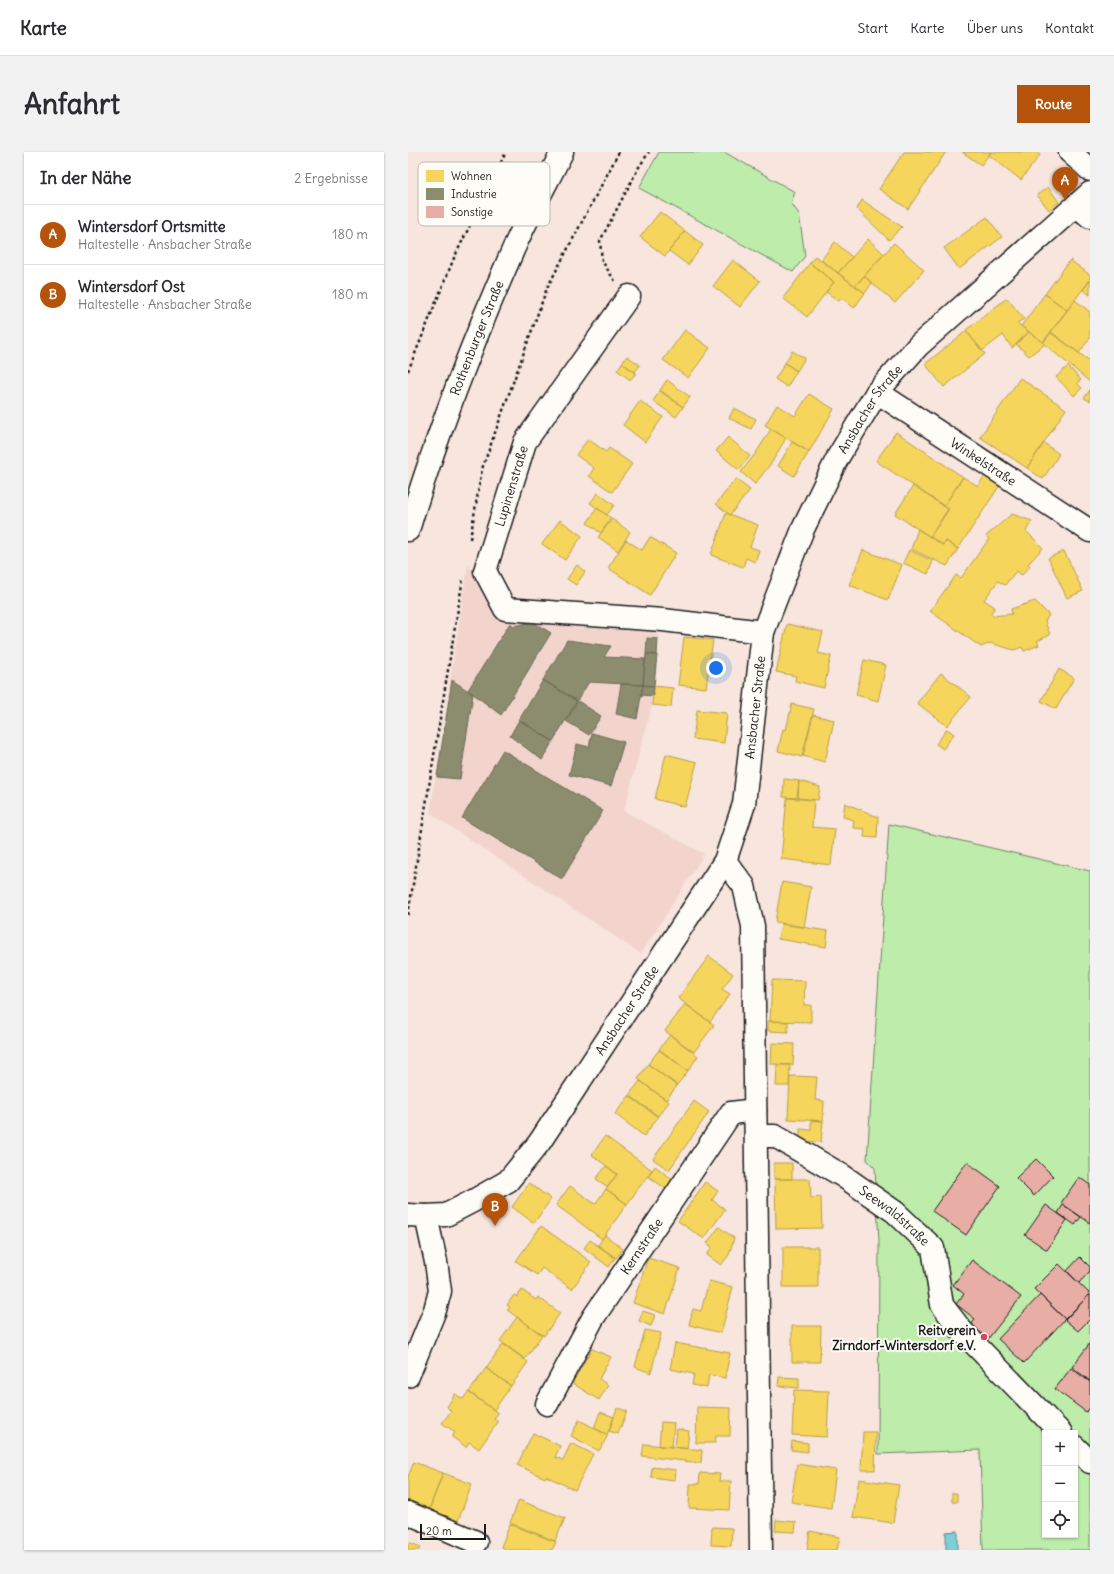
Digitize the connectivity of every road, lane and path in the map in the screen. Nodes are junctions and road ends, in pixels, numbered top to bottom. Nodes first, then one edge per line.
1 (506, 152) edge
2 (562, 152) edge
3 (649, 152) edge
4 (1070, 152) edge
5 (501, 162) edge
6 (1090, 170) edge
7 (550, 176) edge
8 (1085, 205) edge
9 (470, 226) edge
10 (525, 226) edge
11 (629, 296) joint
12 (408, 371) edge
13 (878, 392) junction
14 (408, 530) edge
15 (1090, 531) edge
16 (763, 632) junction
17 (725, 861) junction
18 (755, 1110) junction
19 (756, 1136) junction
20 (417, 1216) edge
21 (408, 1376) edge
22 (547, 1404) dead end
23 (1059, 1430) edge
24 (1078, 1450) edge
25 (1090, 1462) edge
26 (408, 1513) edge
27 (476, 1542) dead end
28 (761, 1550) edge

1 - 5 path
2 - 7 street, Rothenburger Straße
3 - 11 path
4 - 6 street
8 - 13 street, Ansbacher Straße
9 - 12 path
10 - 14 street, Rothenburger Straße
11 - 16 street, Lupinenstraße
13 - 15 street, Winkelstraße
13 - 16 street, Ansbacher Straße
16 - 17 street, Ansbacher Straße
17 - 18 street
17 - 20 street, Ansbacher Straße
18 - 19 street
18 - 22 street, Kernstraße
19 - 23 street, Seewaldstraße
19 - 28 street
20 - 21 street, Ansbacher Straße
24 - 25 street
26 - 27 street

